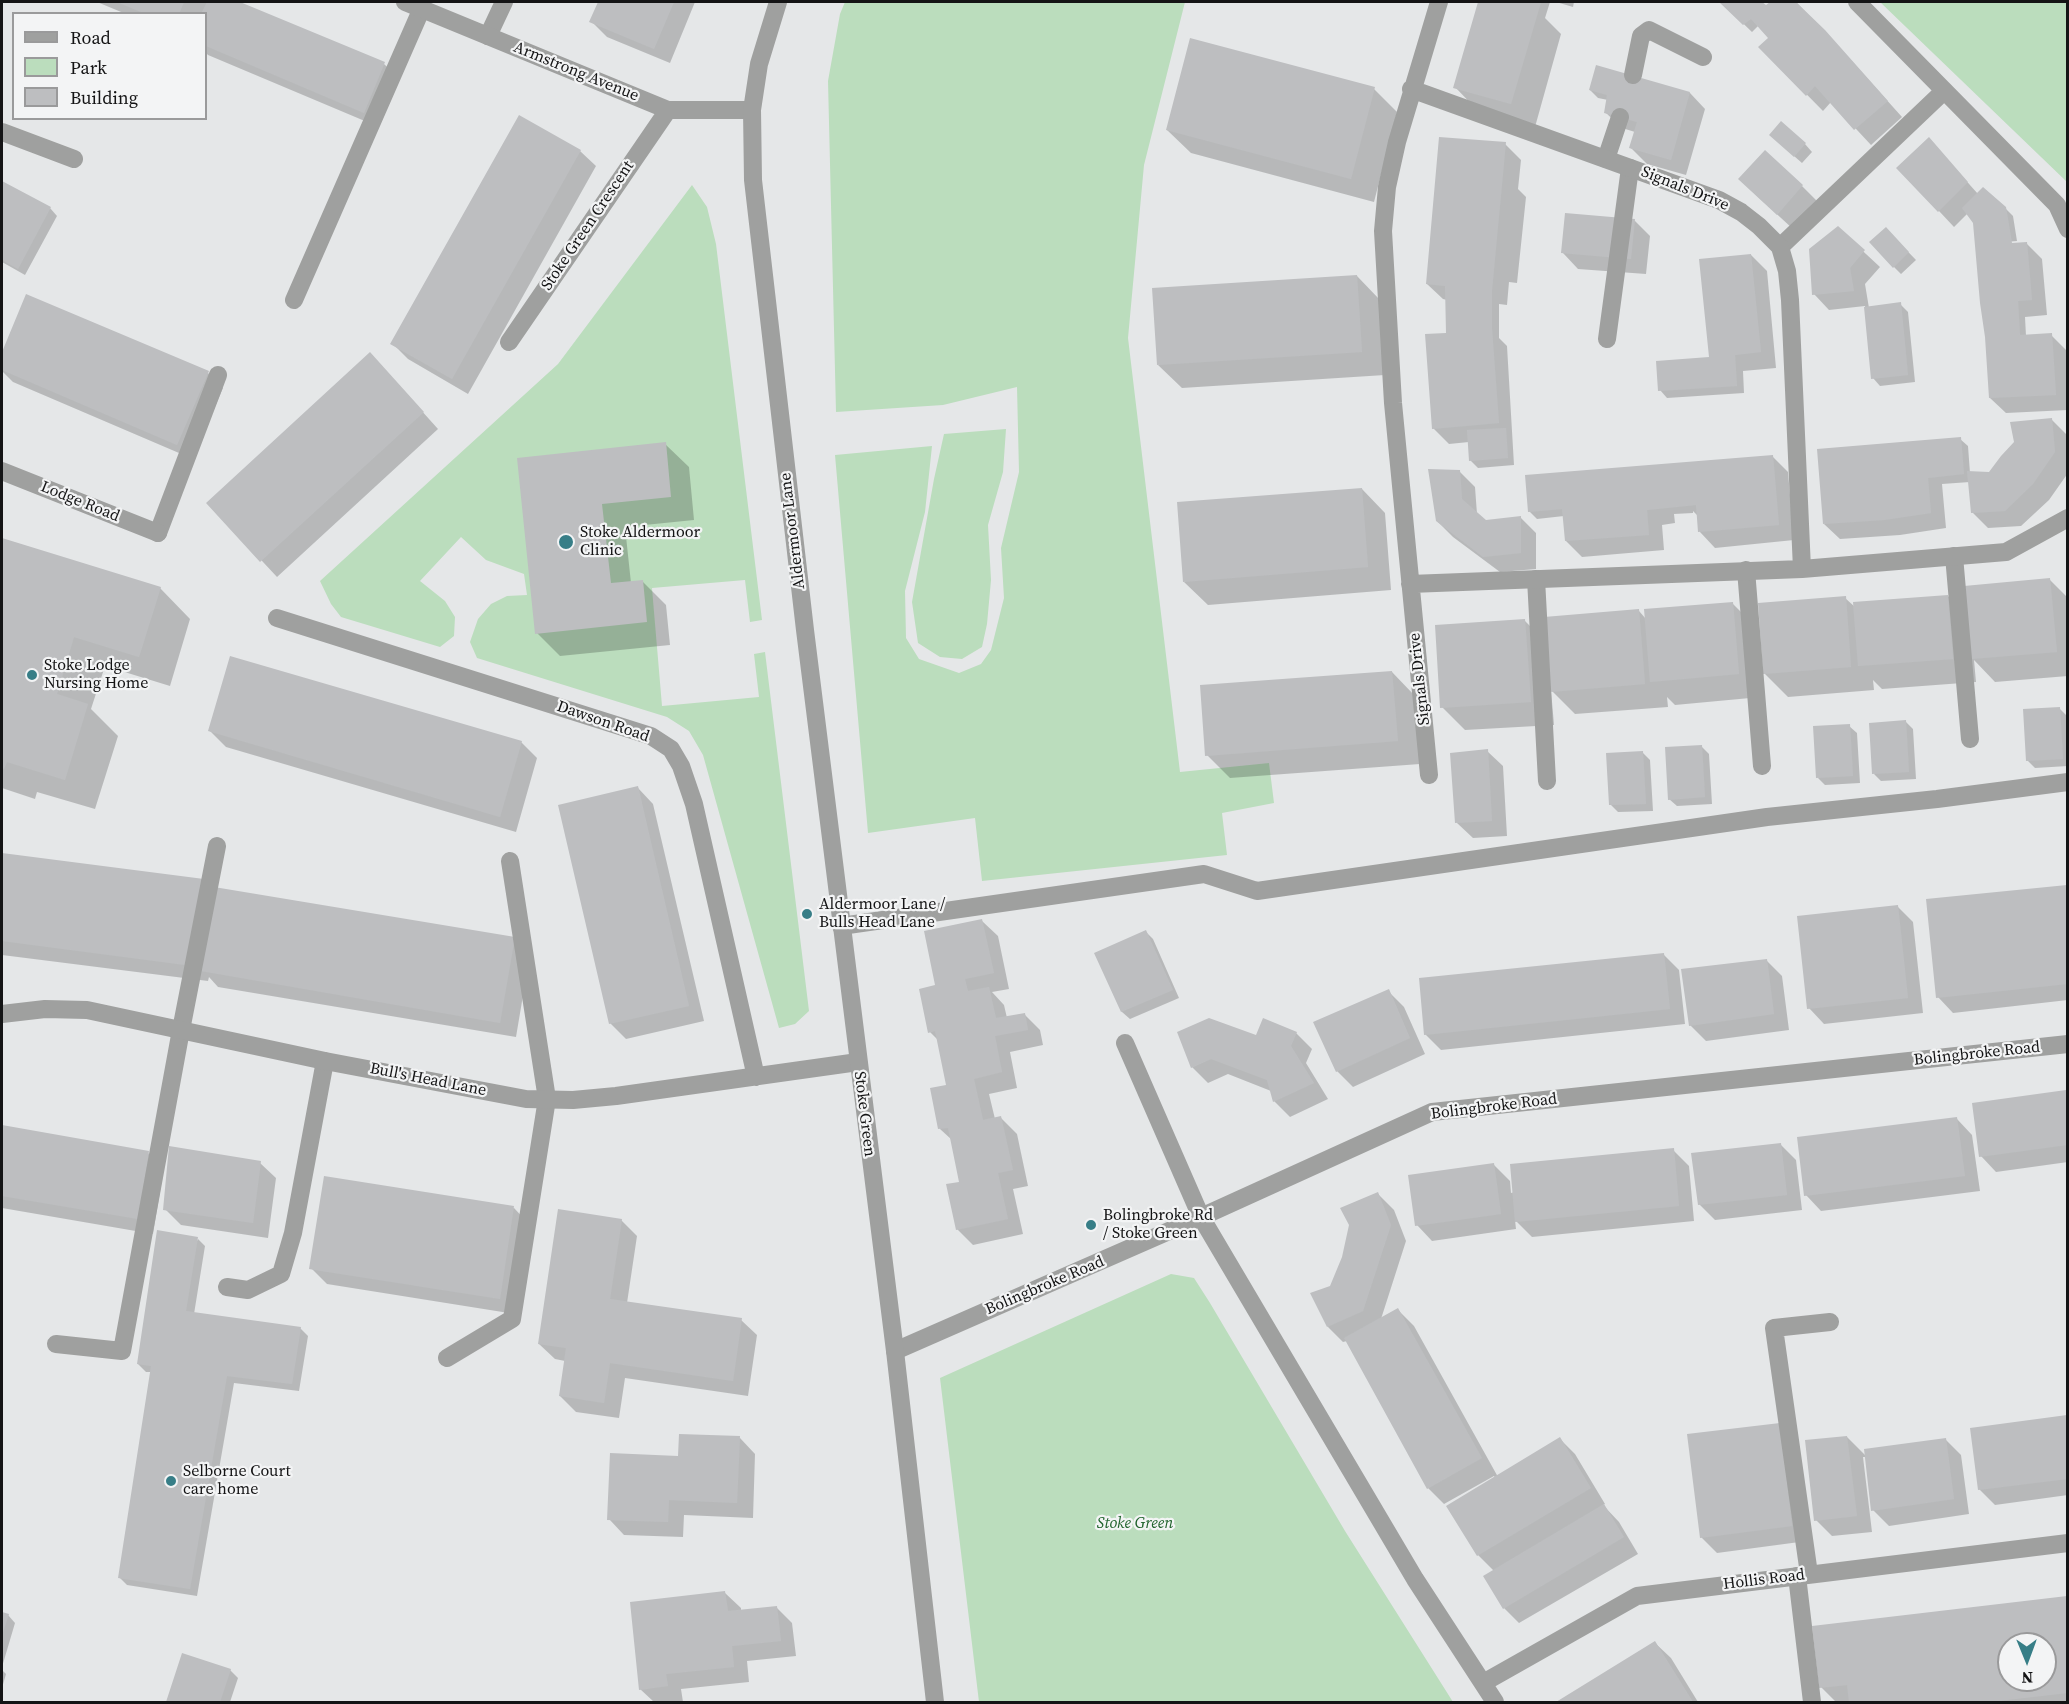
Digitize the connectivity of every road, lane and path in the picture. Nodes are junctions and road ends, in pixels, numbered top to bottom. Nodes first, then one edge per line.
1 (504, 2) edge
2 (778, 2) edge
3 (1439, 2) edge
4 (1857, 2) edge
5 (414, 5) edge
6 (488, 36) junction
7 (1703, 57) dead end
8 (1632, 75) dead end
9 (1411, 89) junction
10 (1944, 91) junction
11 (668, 110) junction
12 (752, 110) junction
13 (1620, 117) dead end
14 (2, 132) edge
15 (74, 159) dead end
16 (1606, 159) junction
17 (1630, 168) junction
18 (2067, 229) edge
19 (1780, 248) junction
20 (294, 300) dead end
21 (1607, 339) dead end
22 (509, 342) dead end
23 (218, 375) dead end
24 (2, 471) edge
25 (2067, 518) edge
26 (1954, 556) junction
27 (1802, 568) junction
28 (1746, 570) junction
29 (1536, 579) junction
30 (1410, 584) junction
31 (277, 618) dead end
32 (1970, 739) dead end
33 (1762, 766) dead end
34 (1430, 775) dead end
35 (1547, 781) dead end
36 (2067, 782) edge
37 (217, 846) dead end
38 (510, 861) dead end
39 (841, 926) junction
40 (2, 1014) edge
41 (181, 1030) junction
42 (1125, 1043) dead end
43 (2067, 1044) edge
44 (325, 1060) junction
45 (858, 1062) junction
46 (756, 1077) junction
47 (547, 1099) junction
48 (1201, 1217) junction
49 (227, 1287) dead end
50 (1830, 1322) dead end
51 (56, 1344) dead end
52 (895, 1350) junction
53 (447, 1358) dead end
54 (2067, 1543) edge
55 (1803, 1575) junction
56 (1483, 1683) junction
57 (935, 1702) edge
58 (1495, 1702) edge
59 (1812, 1702) edge

1 - 6 street
2 - 12 street, Aldermoor Lane
3 - 9 street, Signals Drive
4 - 10 street
5 - 6 street, Armstrong Avenue
5 - 20 street
6 - 11 street, Armstrong Avenue
7 - 8 street
9 - 16 street, Signals Drive
9 - 30 street, Signals Drive
10 - 18 street
10 - 19 street
11 - 12 street, Armstrong Avenue
11 - 22 street, Stoke Green Crescent
12 - 39 street, Aldermoor Lane
13 - 16 street
14 - 15 street
16 - 17 street, Signals Drive
17 - 19 street, Signals Drive
17 - 21 street
19 - 27 street, Signals Drive
23 - 24 street, Lodge Road
25 - 26 street
26 - 27 street
26 - 32 street
27 - 28 street
28 - 29 street
28 - 33 street
29 - 30 street
29 - 35 street
30 - 34 street, Signals Drive
31 - 46 street, Dawson Road
36 - 39 street
37 - 41 street
38 - 47 street
39 - 45 street, Aldermoor Lane
40 - 41 street, Bull's Head Lane
41 - 44 street, Bull's Head Lane
41 - 51 street
42 - 48 street
43 - 48 street, Bolingbroke Road
44 - 47 street, Bull's Head Lane
44 - 49 street
45 - 46 street, Bull's Head Lane
45 - 52 street, Stoke Green
46 - 47 street, Bull's Head Lane
47 - 53 street
48 - 52 street, Bolingbroke Road
48 - 56 street
50 - 55 street
52 - 57 street, Stoke Green
54 - 55 street, Hollis Road
55 - 56 street, Hollis Road
55 - 59 street
56 - 58 street

